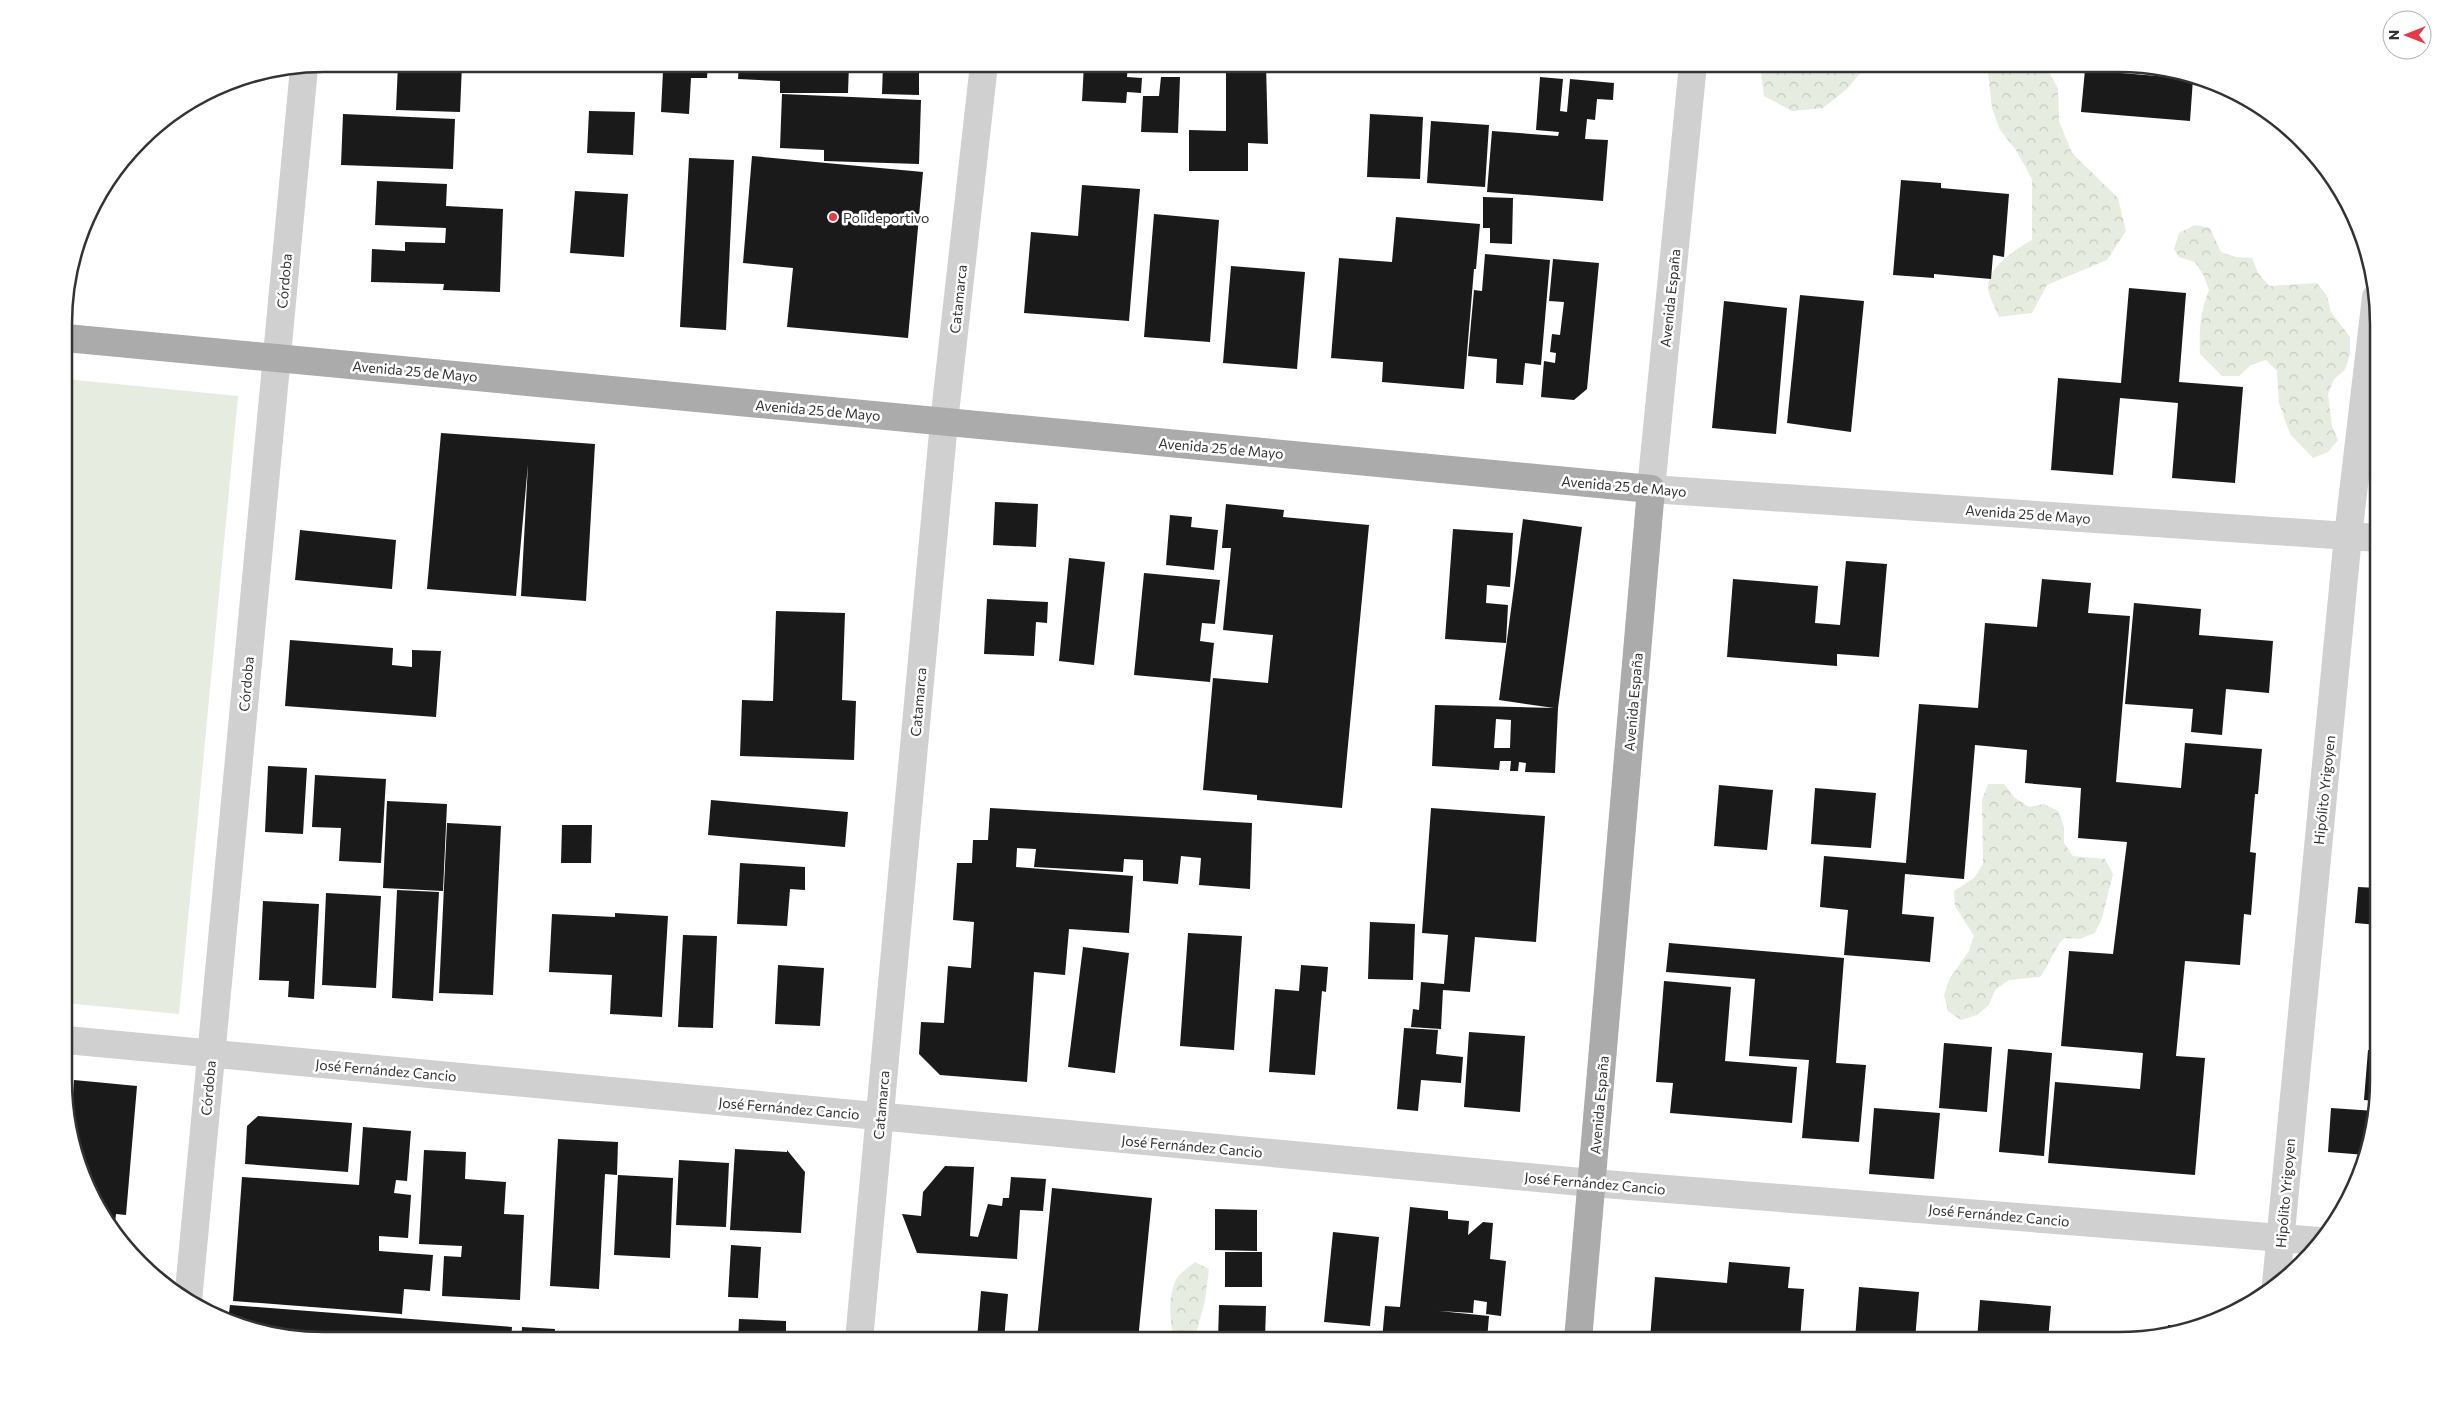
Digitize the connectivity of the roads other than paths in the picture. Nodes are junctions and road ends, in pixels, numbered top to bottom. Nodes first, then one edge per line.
1 (983, 72) edge
2 (1691, 72) edge
3 (303, 74) edge
4 (73, 339) edge
5 (2370, 348) edge
6 (277, 358) junction
7 (944, 422) junction
8 (1651, 489) junction
9 (2348, 536) junction
10 (2370, 537) edge
11 (73, 1041) edge
12 (211, 1054) junction
13 (880, 1116) junction
14 (1592, 1183) junction
15 (2280, 1238) junction
16 (2311, 1240) edge
17 (2277, 1275) edge
18 (189, 1292) edge
19 (860, 1332) edge
20 (1579, 1332) edge

1 - 7 street, Catamarca
2 - 8 street, Avenida España
3 - 6 street, Córdoba
4 - 6 main road, Avenida 25 de Mayo
5 - 9 street, Hipólito Yrigoyen
6 - 7 main road, Avenida 25 de Mayo
6 - 12 street, Córdoba
7 - 8 main road, Avenida 25 de Mayo
7 - 13 street, Catamarca
8 - 9 street, Avenida 25 de Mayo
8 - 14 main road, Avenida España
9 - 10 street, Avenida 25 de Mayo
9 - 15 street, Hipólito Yrigoyen
11 - 12 street, José Fernández Cancio
12 - 13 street, José Fernández Cancio
12 - 18 street, Córdoba
13 - 14 street, José Fernández Cancio
13 - 19 street, Catamarca
14 - 15 street, José Fernández Cancio
14 - 20 main road, Avenida España
15 - 16 street, José Fernández Cancio
15 - 17 street, Hipólito Yrigoyen

